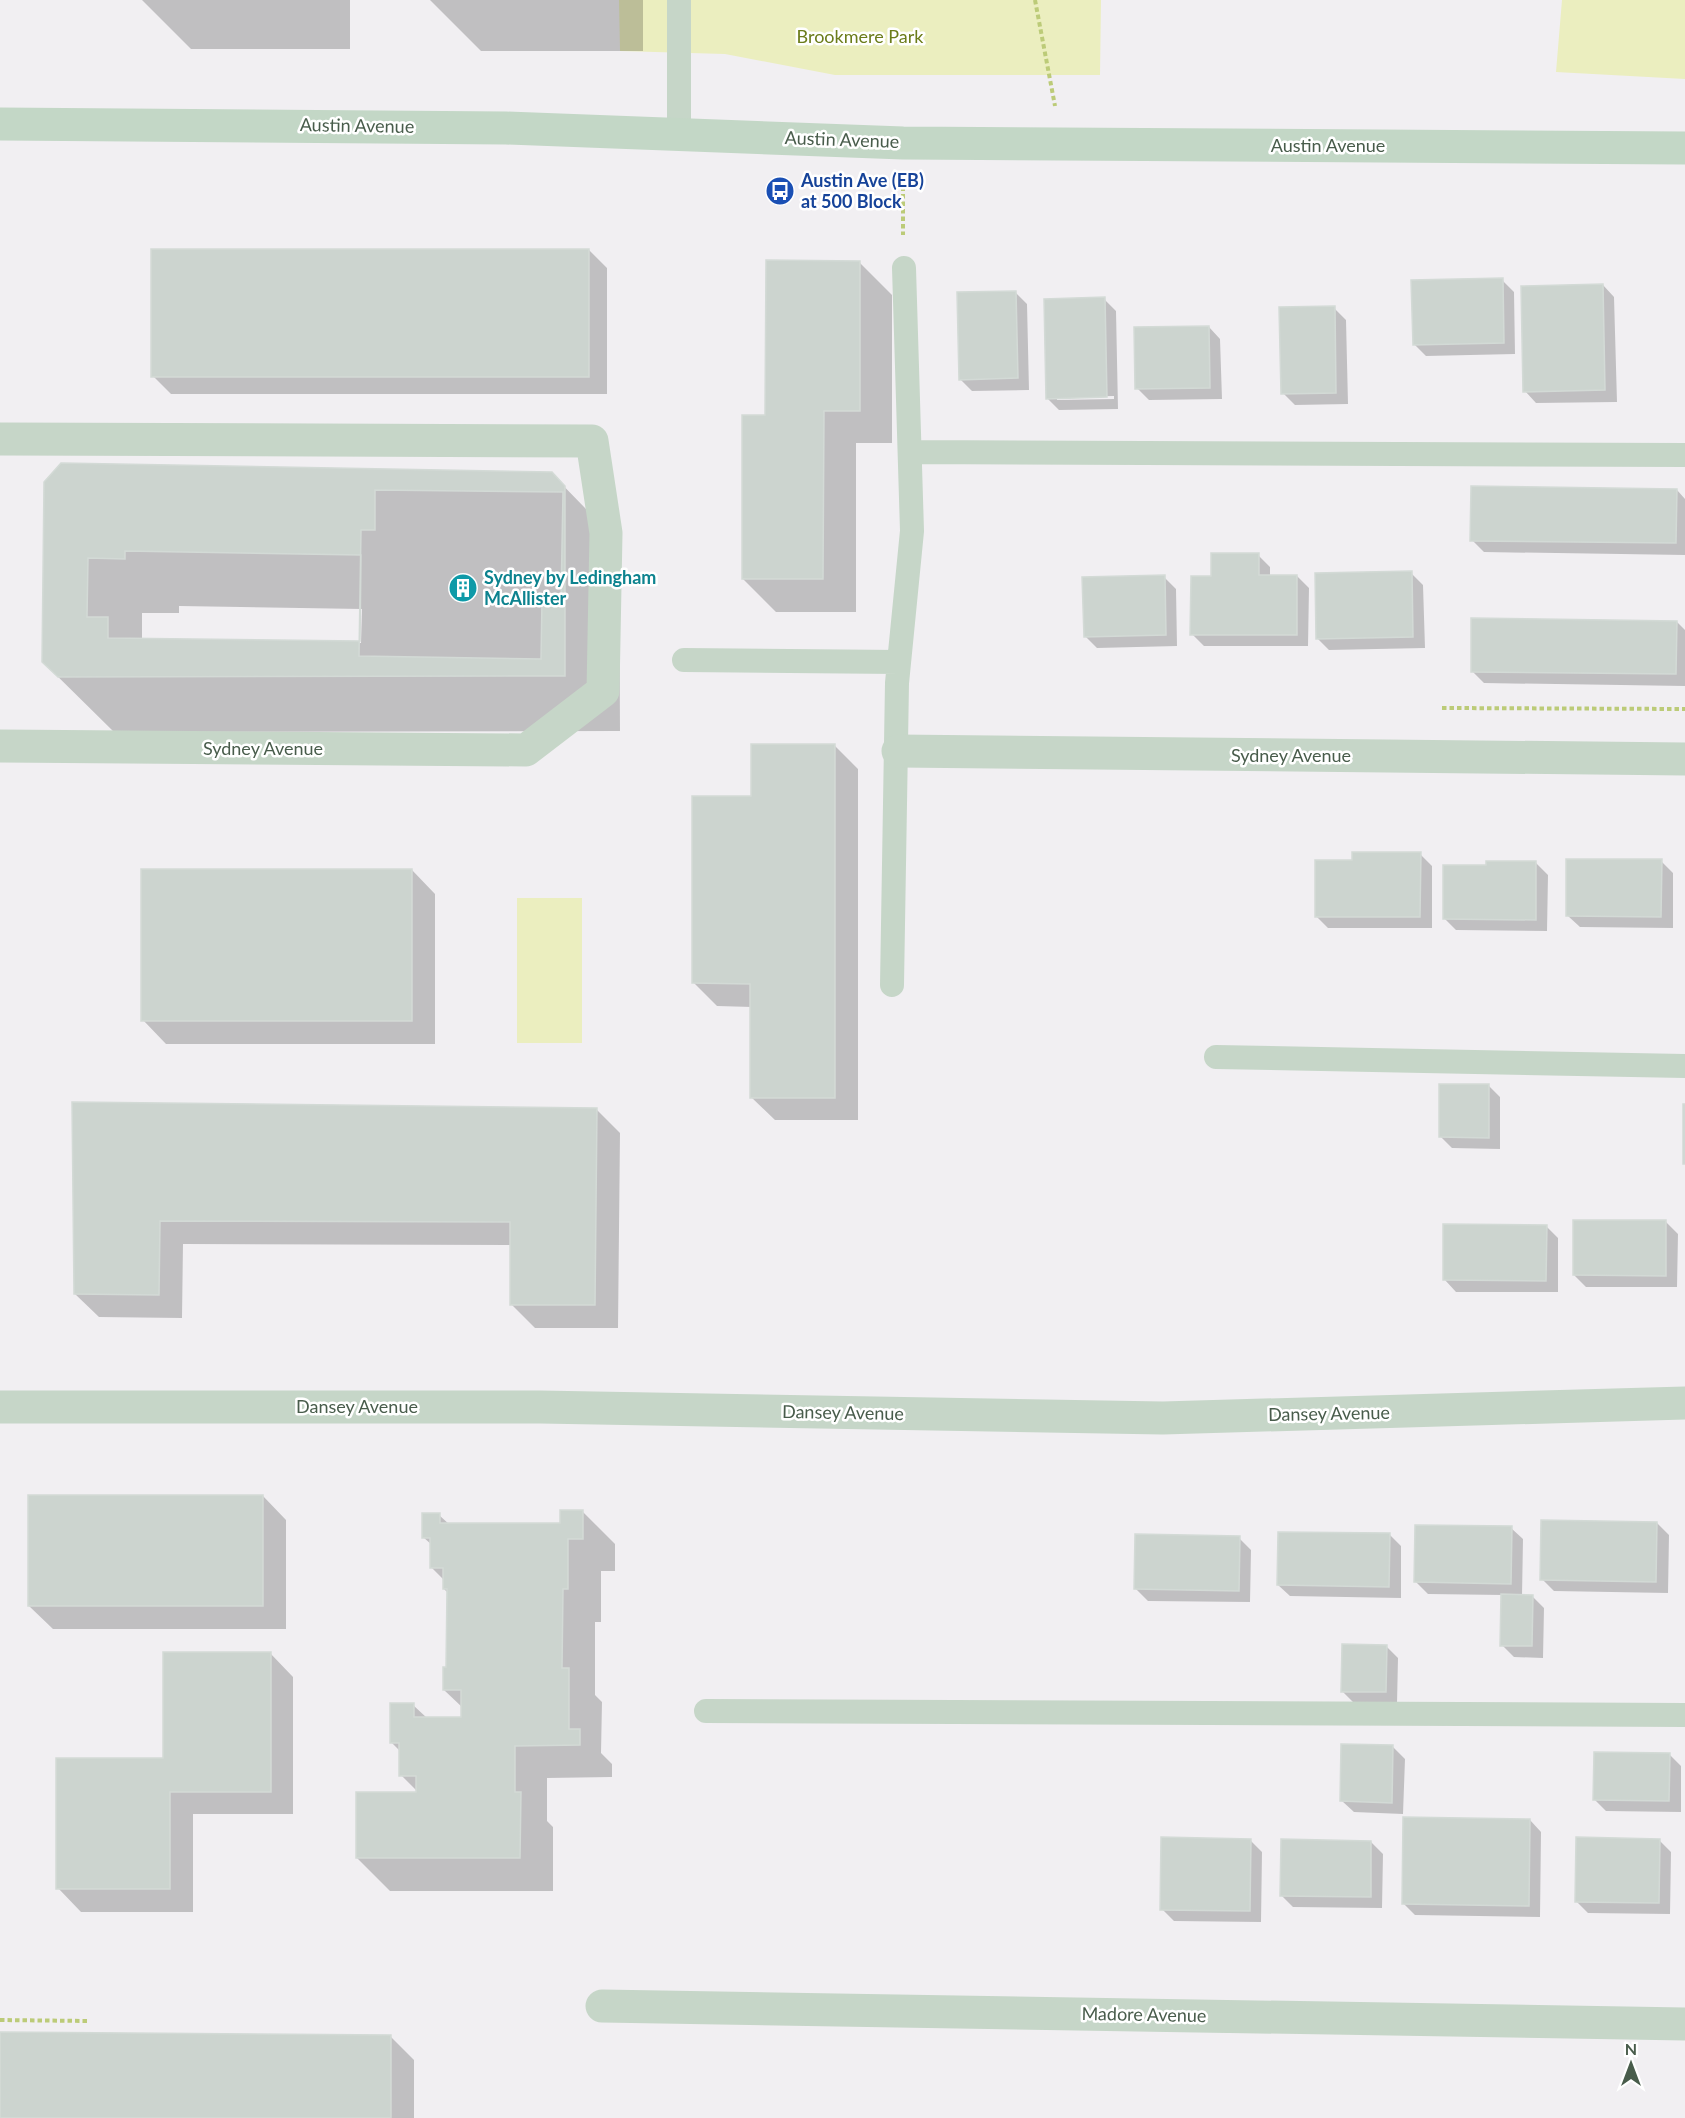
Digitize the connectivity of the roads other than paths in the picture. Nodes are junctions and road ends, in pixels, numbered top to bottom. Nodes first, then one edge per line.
1 (679, 0) edge
2 (0, 124) edge
3 (679, 134) junction
4 (1685, 148) edge
5 (904, 268) road end
6 (0, 439) edge
7 (911, 452) junction
8 (1685, 455) edge
9 (684, 660) dead end
10 (899, 662) junction
11 (0, 746) edge
12 (898, 751) junction
13 (1685, 759) edge
14 (892, 986) dead end
15 (1216, 1058) dead end
16 (1685, 1066) edge
17 (1685, 1403) edge
18 (0, 1407) edge
19 (706, 1711) dead end
20 (1685, 1715) edge
21 (602, 2006) dead end
22 (1685, 2024) edge

1 - 3 lane
2 - 3 main road, Austin Avenue
3 - 4 main road, Austin Avenue
5 - 7 lane
6 - 11 street, Sydney Avenue
7 - 8 lane
7 - 10 lane
9 - 10 lane
10 - 12 lane
12 - 13 street, Sydney Avenue
12 - 14 lane
15 - 16 lane
17 - 18 street, Dansey Avenue
19 - 20 lane
21 - 22 street, Madore Avenue

